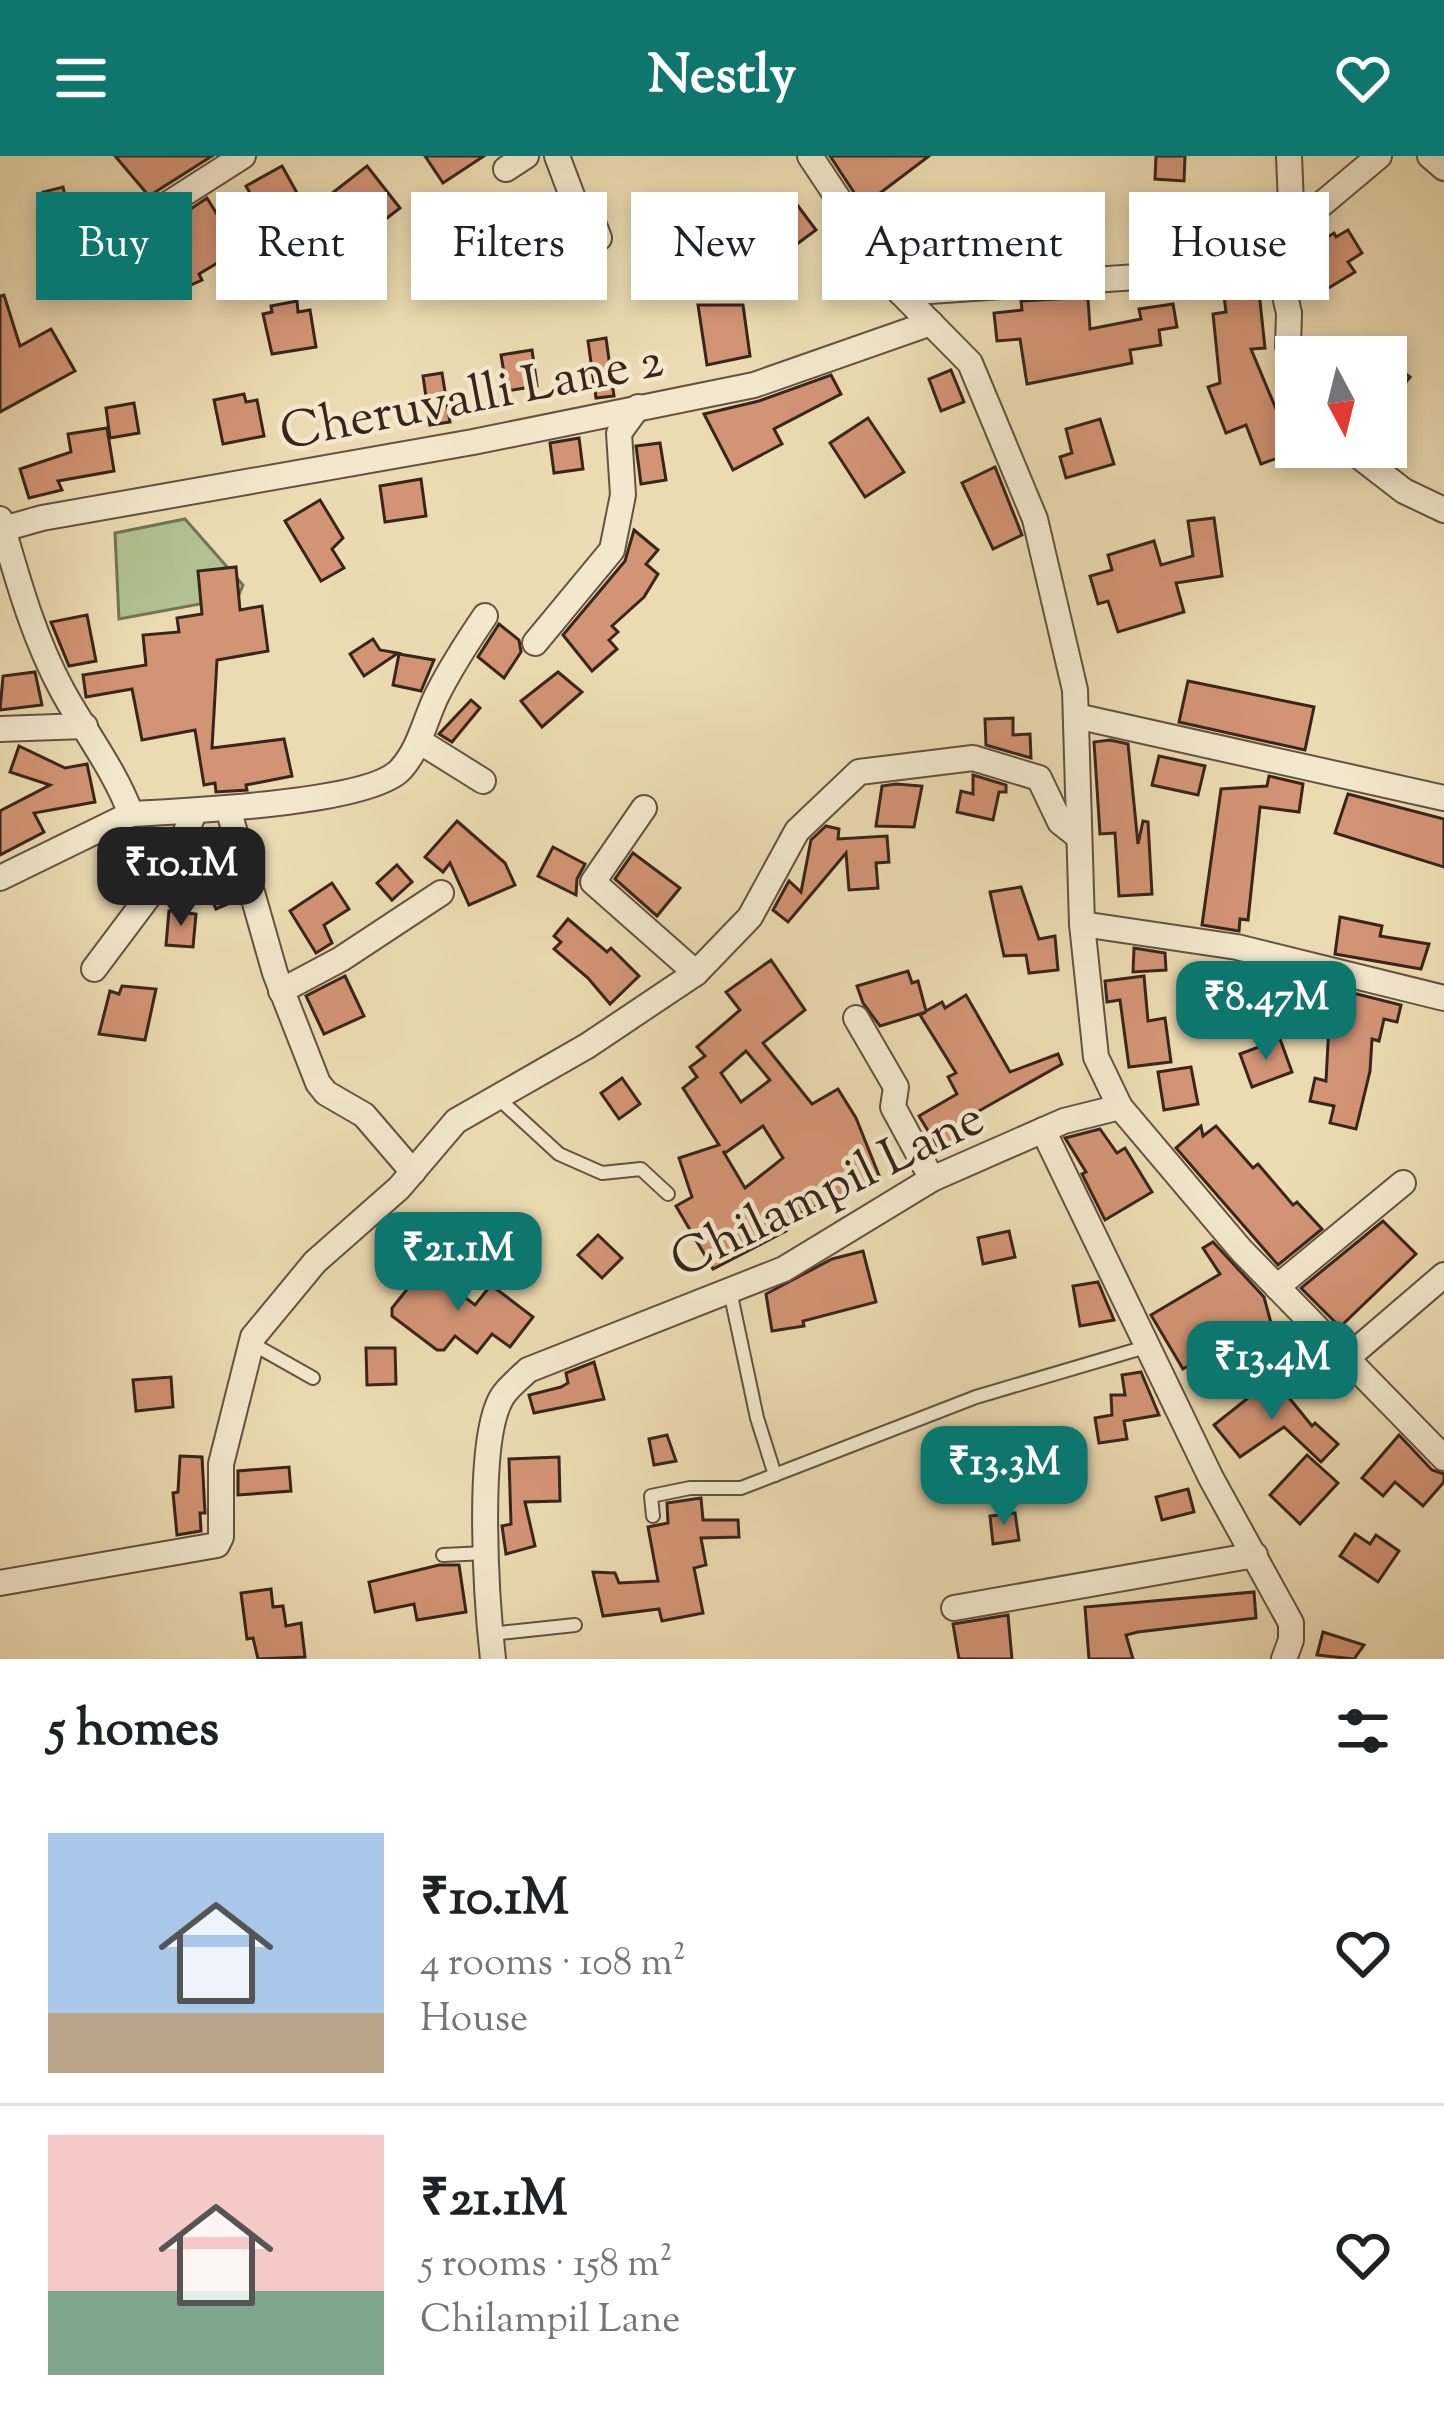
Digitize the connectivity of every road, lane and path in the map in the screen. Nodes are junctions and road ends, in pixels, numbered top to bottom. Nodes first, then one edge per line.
1 (243, 156) edge
2 (557, 156) edge
3 (810, 156) edge
4 (1289, 156) edge
5 (1378, 156) edge
6 (1430, 156) edge
7 (1444, 168) edge
8 (188, 192) edge
9 (571, 192) edge
10 (834, 192) edge
11 (1286, 192) edge
12 (1329, 197) edge
13 (908, 300) edge
14 (1288, 300) edge
15 (931, 323) junction
16 (1288, 336) edge
17 (638, 407) junction
18 (1374, 468) edge
19 (1444, 510) edge
20 (8, 524) edge
21 (485, 616) dead end
22 (535, 643) dead end
23 (1076, 716) junction
24 (86, 726) junction
25 (0, 729) edge
26 (419, 741) junction
27 (483, 781) dead end
28 (1444, 798) edge
29 (228, 808) junction
30 (644, 808) dead end
31 (195, 811) junction
32 (131, 814) junction
33 (1079, 838) junction
34 (0, 878) edge
35 (441, 893) dead end
36 (1082, 924) junction
37 (94, 969) dead end
38 (696, 973) junction
39 (281, 991) junction
40 (1444, 998) edge
41 (856, 1018) dead end
42 (498, 1097) junction
43 (1120, 1107) junction
44 (1043, 1130) junction
45 (412, 1172) junction
46 (932, 1179) junction
47 (1403, 1183) dead end
48 (668, 1194) dead end
49 (1444, 1275) edge
50 (1276, 1287) junction
51 (730, 1291) junction
52 (251, 1343) junction
53 (1150, 1346) junction
54 (1346, 1359) junction
55 (313, 1378) dead end
56 (1444, 1458) edge
57 (775, 1475) junction
58 (652, 1516) dead end
59 (485, 1552) junction
60 (443, 1555) dead end
61 (1255, 1555) junction
62 (0, 1583) edge
63 (954, 1608) dead end
64 (575, 1625) dead end
65 (492, 1647) edge
66 (1284, 1659) edge

1 - 8 street
2 - 9 street
3 - 10 street
4 - 11 street
5 - 12 street
6 - 7 street
13 - 15 street
14 - 16 street
15 - 17 street, Cheruvalli Lane 2
15 - 23 street
17 - 20 street, Cheruvalli Lane 2
17 - 22 street
18 - 19 street
20 - 24 street
21 - 26 street
23 - 28 street
23 - 33 street
24 - 25 street
24 - 32 street
26 - 27 street
26 - 29 street
29 - 31 street
29 - 39 street
30 - 38 street
31 - 32 street
31 - 37 street
32 - 34 street
33 - 36 street
33 - 38 street
35 - 39 street
36 - 40 street
36 - 43 street
38 - 42 street
39 - 45 street
41 - 46 street
42 - 45 street
42 - 48 lane
43 - 44 street, Chilampil Lane
43 - 50 street
44 - 46 street, Chilampil Lane
44 - 53 street, Chilampil Lane
45 - 52 street
46 - 51 street, Chilampil Lane
47 - 50 street
49 - 54 street
50 - 54 street
51 - 57 lane
51 - 59 street, Chilampil Lane
52 - 55 lane
52 - 62 street
53 - 57 lane
53 - 61 street, Chilampil Lane
54 - 56 street
57 - 58 lane
59 - 60 lane
59 - 65 street, Chilampil Lane
61 - 63 street
61 - 66 street, Chilampil Lane
64 - 65 lane

